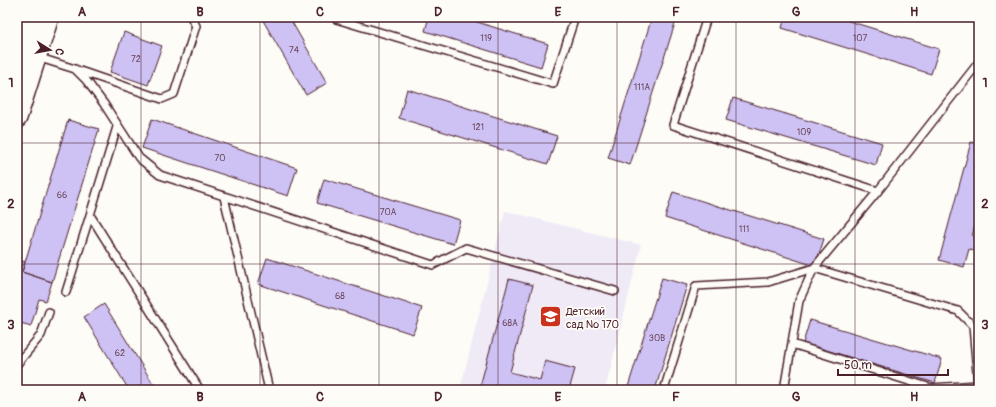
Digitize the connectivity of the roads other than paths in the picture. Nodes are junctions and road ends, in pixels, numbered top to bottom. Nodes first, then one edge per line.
1 (31, 17) edge
2 (49, 17) edge
3 (191, 17) edge
4 (335, 17) edge
5 (575, 17) edge
6 (707, 17) edge
7 (36, 57) junction
8 (17, 62) edge
9 (979, 62) edge
10 (75, 69) junction
11 (17, 118) edge
12 (117, 127) junction
13 (878, 191) junction
14 (224, 197) junction
15 (90, 215) junction
16 (814, 268) junction
17 (615, 291) dead end
18 (66, 292) dead end
19 (49, 312) dead end
20 (792, 344) junction
21 (17, 364) edge
22 (978, 385) edge
23 (930, 389) edge
24 (200, 390) edge
25 (269, 390) edge
26 (664, 390) edge
27 (784, 390) edge

1 - 8 main road
2 - 7 main road
3 - 10 lane
4 - 5 lane
6 - 13 lane
7 - 10 lane
7 - 11 main road
9 - 13 lane
10 - 12 lane
12 - 14 lane
12 - 15 lane
13 - 16 lane
14 - 17 lane
14 - 25 lane
15 - 18 lane
15 - 24 lane
16 - 20 lane
16 - 22 lane
16 - 26 lane
19 - 21 lane
20 - 23 lane
20 - 27 lane
22 - 23 lane

